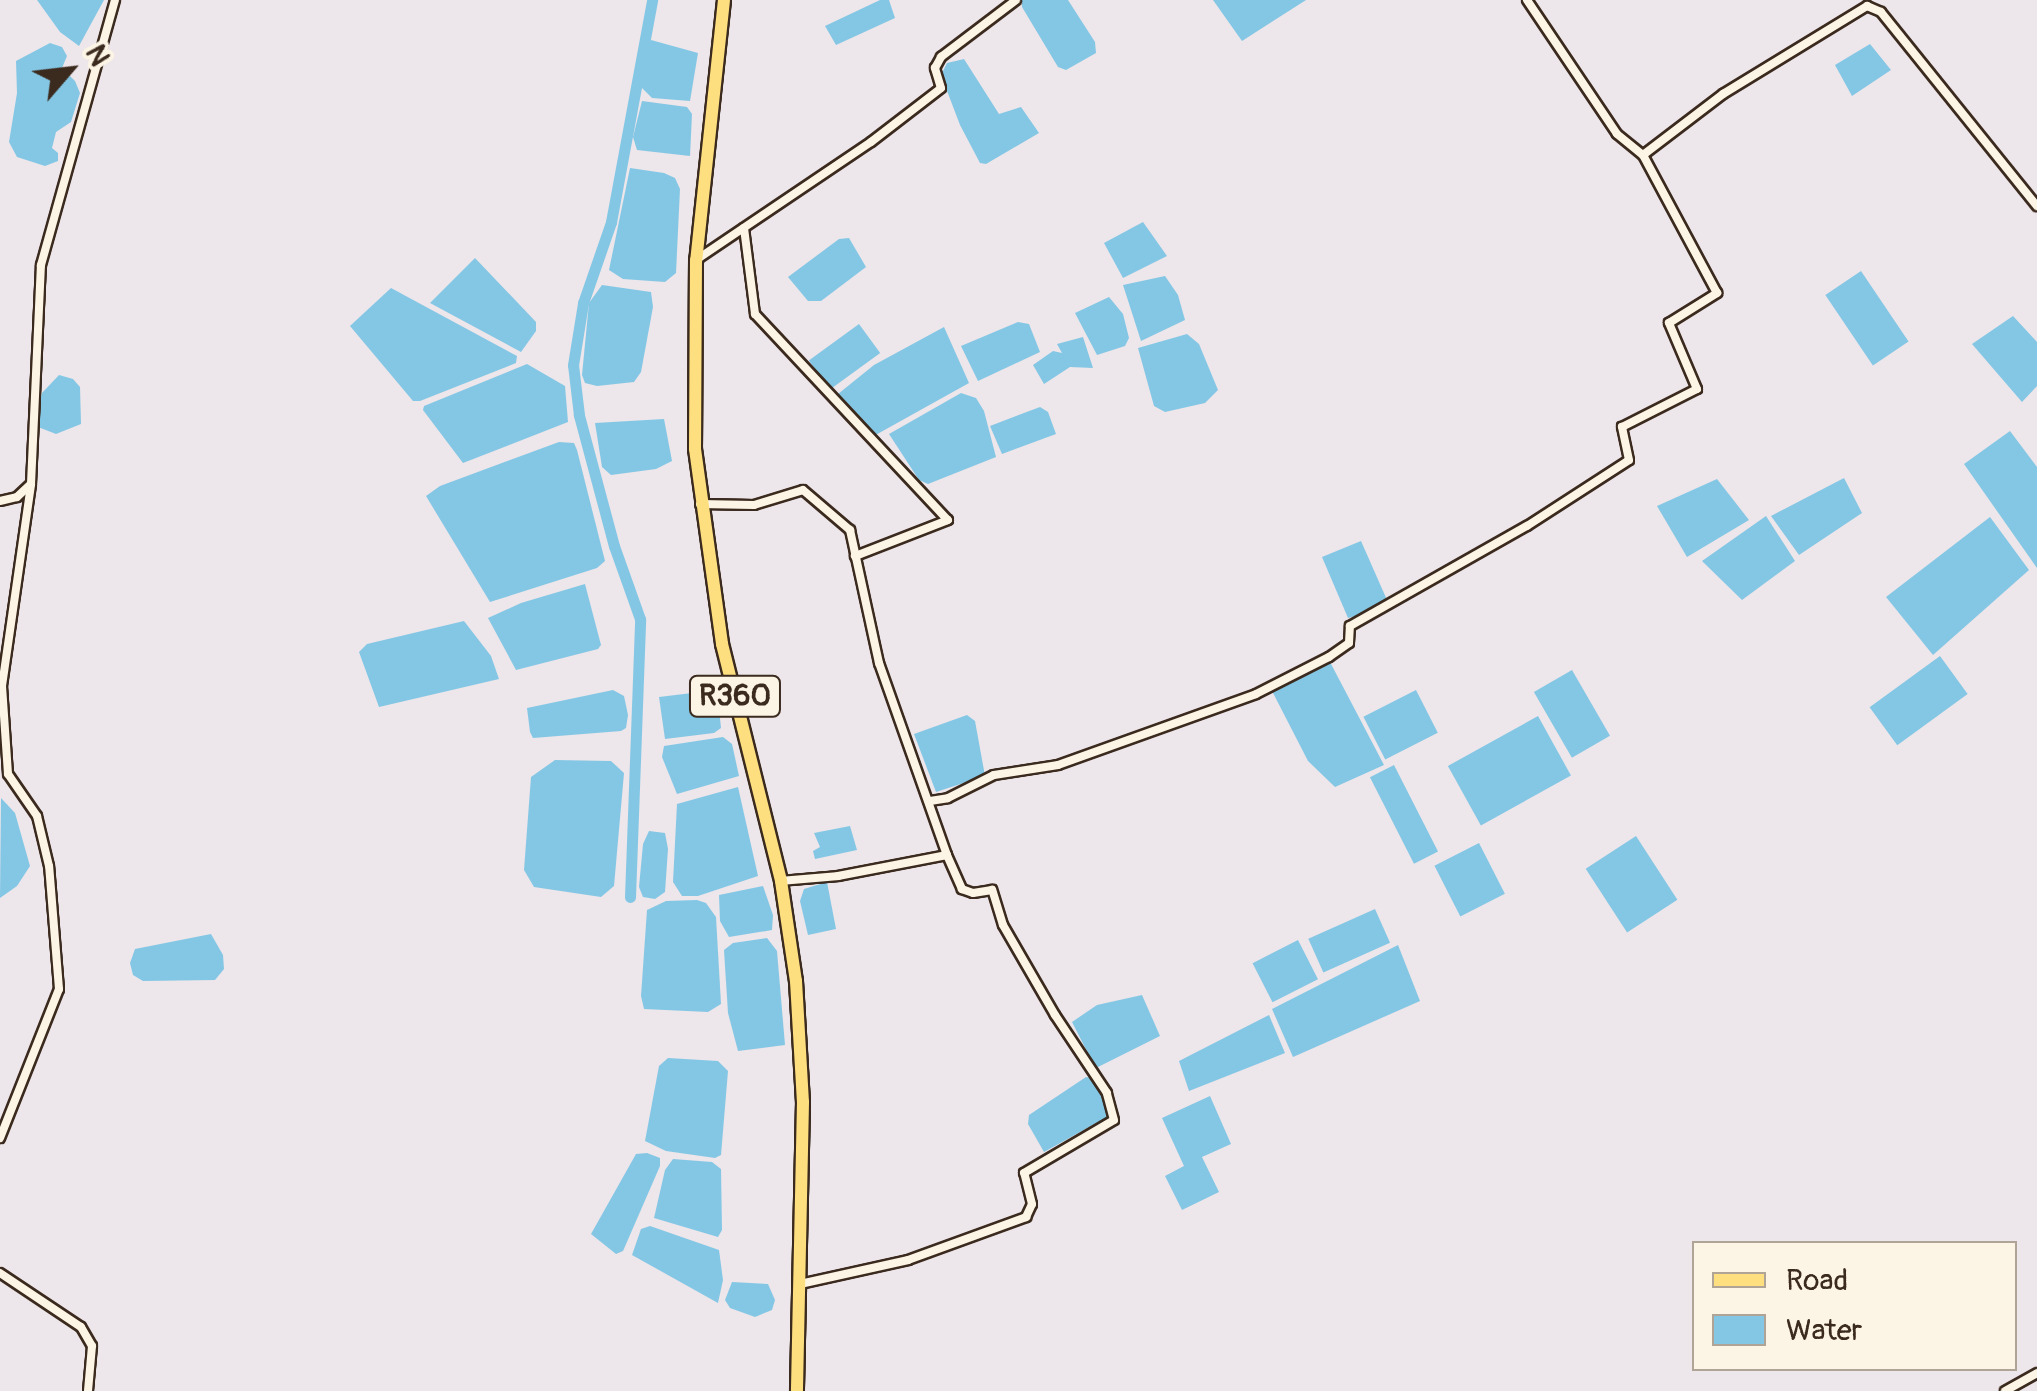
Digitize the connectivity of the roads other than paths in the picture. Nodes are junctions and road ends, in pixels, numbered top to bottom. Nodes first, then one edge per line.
1 (115, 0) edge
2 (724, 0) edge
3 (1016, 0) edge
4 (1527, 0) edge
5 (1870, 3) edge
6 (1643, 155) junction
7 (2037, 206) edge
8 (744, 228) junction
9 (696, 260) junction
10 (31, 484) junction
11 (0, 501) edge
12 (700, 504) junction
13 (855, 556) junction
14 (930, 801) junction
15 (947, 855) junction
16 (780, 881) junction
17 (0, 1138) edge
18 (0, 1273) edge
19 (800, 1284) junction
20 (2037, 1372) edge
21 (88, 1391) edge
22 (797, 1391) edge
23 (2006, 1391) edge

1 - 10 street
2 - 9 main road, R360
3 - 8 street
4 - 6 street
5 - 6 street
5 - 7 street
6 - 14 street
8 - 9 street
8 - 13 street
9 - 12 main road, R360
10 - 11 street
10 - 17 street
12 - 13 street
12 - 16 main road, R360
13 - 14 street
14 - 15 street
15 - 16 street
15 - 19 street
16 - 19 main road, R360
18 - 21 street
19 - 22 main road, R360
20 - 23 street

